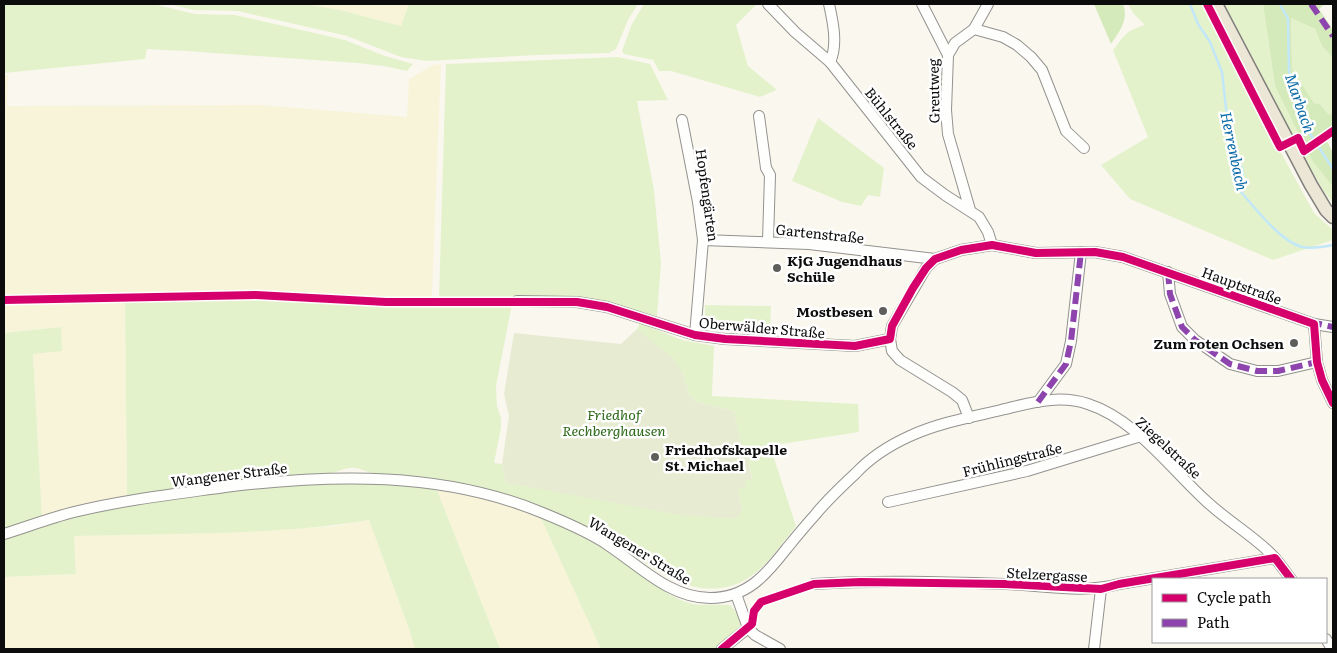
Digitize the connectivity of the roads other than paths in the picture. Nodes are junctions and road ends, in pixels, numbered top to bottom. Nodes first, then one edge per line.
1 (768, 4) edge
2 (829, 4) edge
3 (922, 4) edge
4 (988, 4) edge
5 (1216, 4) edge
6 (974, 29) junction
7 (948, 55) junction
8 (830, 62) junction
9 (759, 116) dead end
10 (682, 120) dead end
11 (1084, 148) dead end
12 (970, 210) junction
13 (1333, 217) edge
14 (703, 240) junction
15 (768, 241) junction
16 (992, 246) junction
17 (1081, 252) junction
18 (935, 259) junction
19 (1168, 272) junction
20 (517, 301) dead end
21 (1314, 324) junction
22 (1333, 327) edge
23 (695, 335) junction
24 (890, 339) junction
25 (1317, 362) junction
26 (1322, 380) junction
27 (1333, 380) edge
28 (1038, 402) junction
29 (1333, 403) edge
30 (969, 418) junction
31 (1141, 436) junction
32 (888, 502) dead end
33 (4, 534) edge
34 (1275, 558) junction
35 (1152, 578) edge
36 (1155, 578) edge
37 (1291, 578) edge
38 (814, 584) dead end
39 (1101, 589) junction
40 (736, 594) junction
41 (748, 628) junction
42 (722, 649) edge
43 (780, 649) edge
44 (1094, 649) edge

1 - 8 street, Bühlstraße
2 - 8 street
3 - 7 street, Greutweg
4 - 6 street
5 - 13 main road
6 - 7 street
6 - 11 street
7 - 12 street, Greutweg
8 - 12 street, Bühlstraße
9 - 15 street
10 - 14 street, Hopfengärten
12 - 16 street, Bühlstraße
14 - 15 street, Gartenstraße
14 - 23 street, Hopfengärten
15 - 18 street, Gartenstraße
16 - 17 street
16 - 18 street
17 - 19 street, Hauptstraße
17 - 28 street
18 - 24 street
19 - 21 street, Hauptstraße
19 - 25 street
20 - 23 street, Oberwälder Straße
21 - 22 street, Hauptstraße
21 - 25 street
23 - 24 street, Oberwälder Straße
24 - 30 street
25 - 26 street
26 - 27 street
26 - 29 street
28 - 30 street, Ziegelstraße
28 - 31 street, Ziegelstraße
30 - 40 street, Wangener Straße
31 - 32 street, Frühlingstraße
31 - 34 street, Ziegelstraße
33 - 40 street, Wangener Straße
34 - 36 street, Stelzergasse
34 - 37 street, Ziegelstraße
35 - 39 street, Stelzergasse
38 - 39 street, Stelzergasse
39 - 44 street
40 - 41 street
41 - 42 street
41 - 43 street

